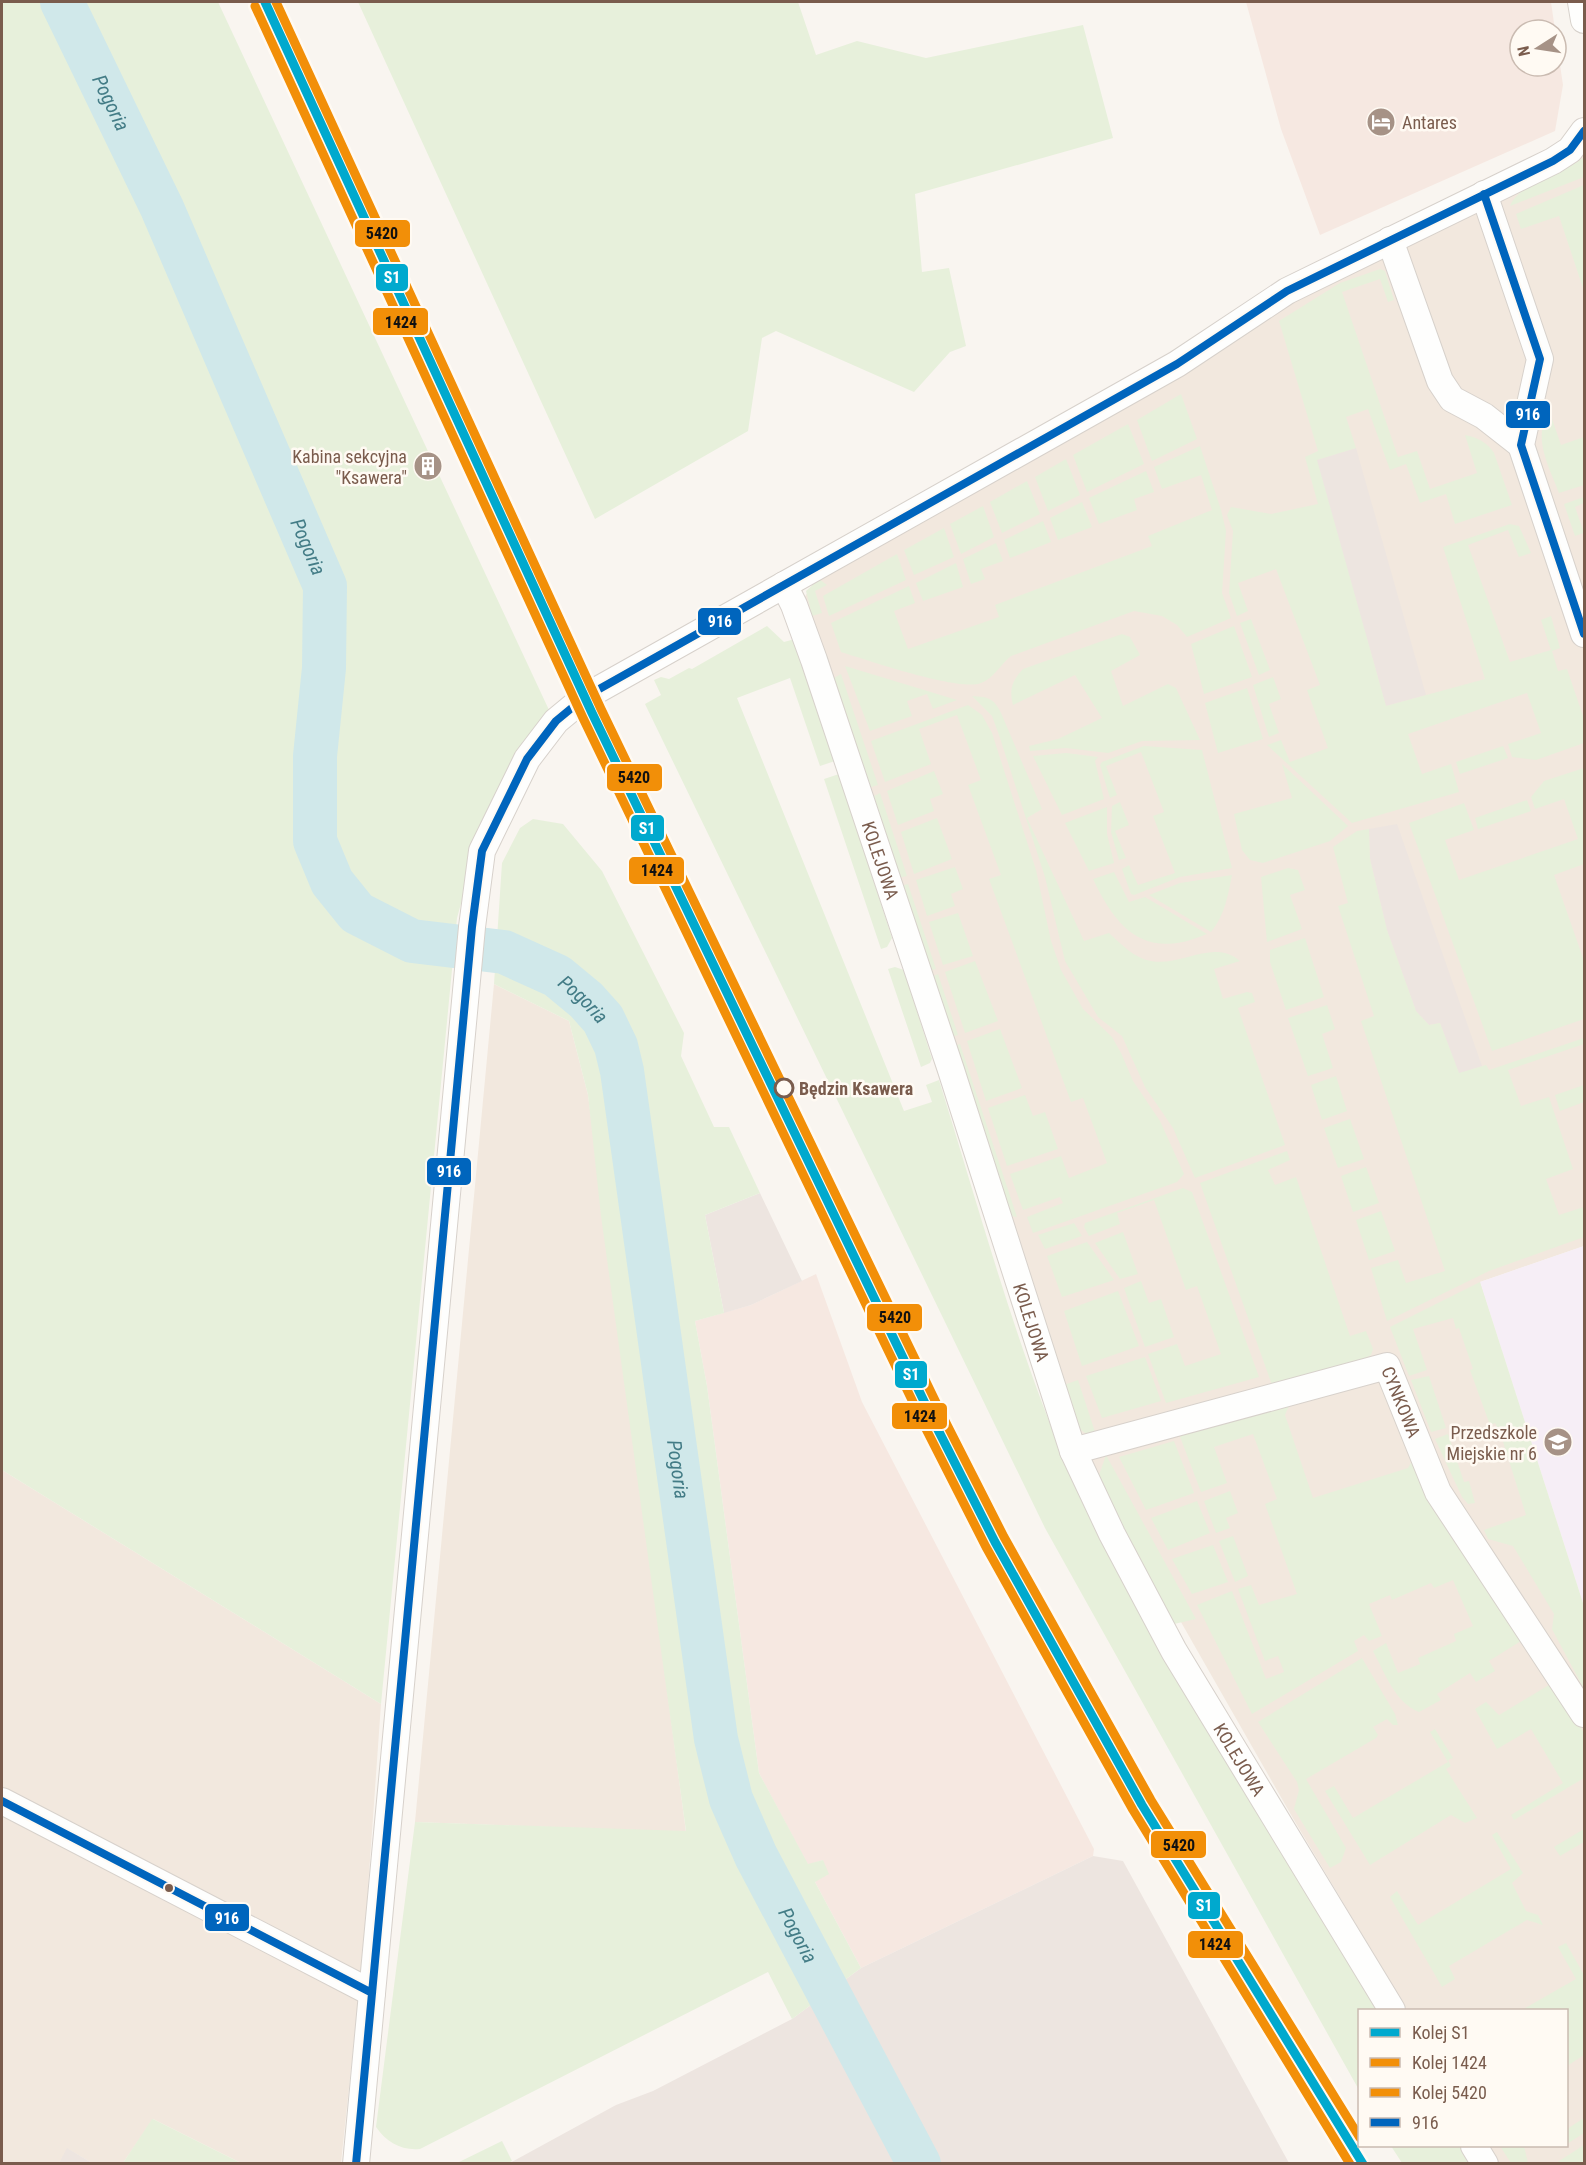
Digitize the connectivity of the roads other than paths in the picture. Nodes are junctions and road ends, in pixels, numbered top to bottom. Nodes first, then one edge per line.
1 (1581, 2) edge
2 (1584, 20) edge
3 (1584, 131) edge
4 (1484, 194) junction
5 (1390, 240) junction
6 (1521, 445) junction
7 (784, 585) junction
8 (1584, 634) edge
9 (1073, 1451) junction
10 (1584, 1714) edge
11 (2, 1801) edge
12 (372, 1993) junction
13 (1391, 2009) edge
14 (1475, 2147) edge
15 (356, 2163) edge
16 (1485, 2163) edge

1 - 2 street
3 - 4 street
4 - 5 street
4 - 6 street
5 - 6 street
5 - 7 street
6 - 8 street
7 - 9 street, KOLEJOWA
7 - 12 street
9 - 10 street, CYNKOWA
9 - 13 street, KOLEJOWA
11 - 12 street
12 - 15 street
14 - 16 street

